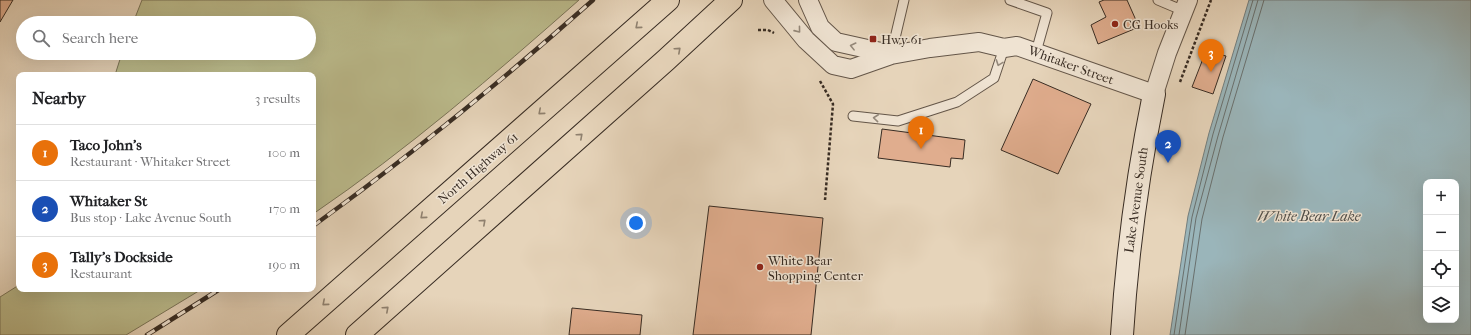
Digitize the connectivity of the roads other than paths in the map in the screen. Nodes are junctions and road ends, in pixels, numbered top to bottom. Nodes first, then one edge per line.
1 (668, 0) edge
2 (773, 0) edge
3 (808, 0) edge
4 (904, 0) edge
5 (1010, 0) edge
6 (1158, 0) edge
7 (728, 4) edge
8 (1186, 6) edge
9 (1004, 48) junction
10 (1036, 52) junction
11 (891, 55) junction
12 (1154, 94) junction
13 (854, 116) dead end
14 (288, 335) edge
15 (357, 335) edge
16 (1122, 335) edge

1 -> 14 main road, North Highway 61
2 -> 11 street, Whitaker Street
11 -> 3 street, Whitaker Street
4 - 11 lane
5 - 10 lane
6 - 8 lane
15 -> 7 main road
8 - 12 street, Lake Avenue South
9 - 10 street, Whitaker Street
9 - 11 street, Whitaker Street
9 -> 13 lane
10 - 12 street, Whitaker Street
12 - 16 street, Lake Avenue South

